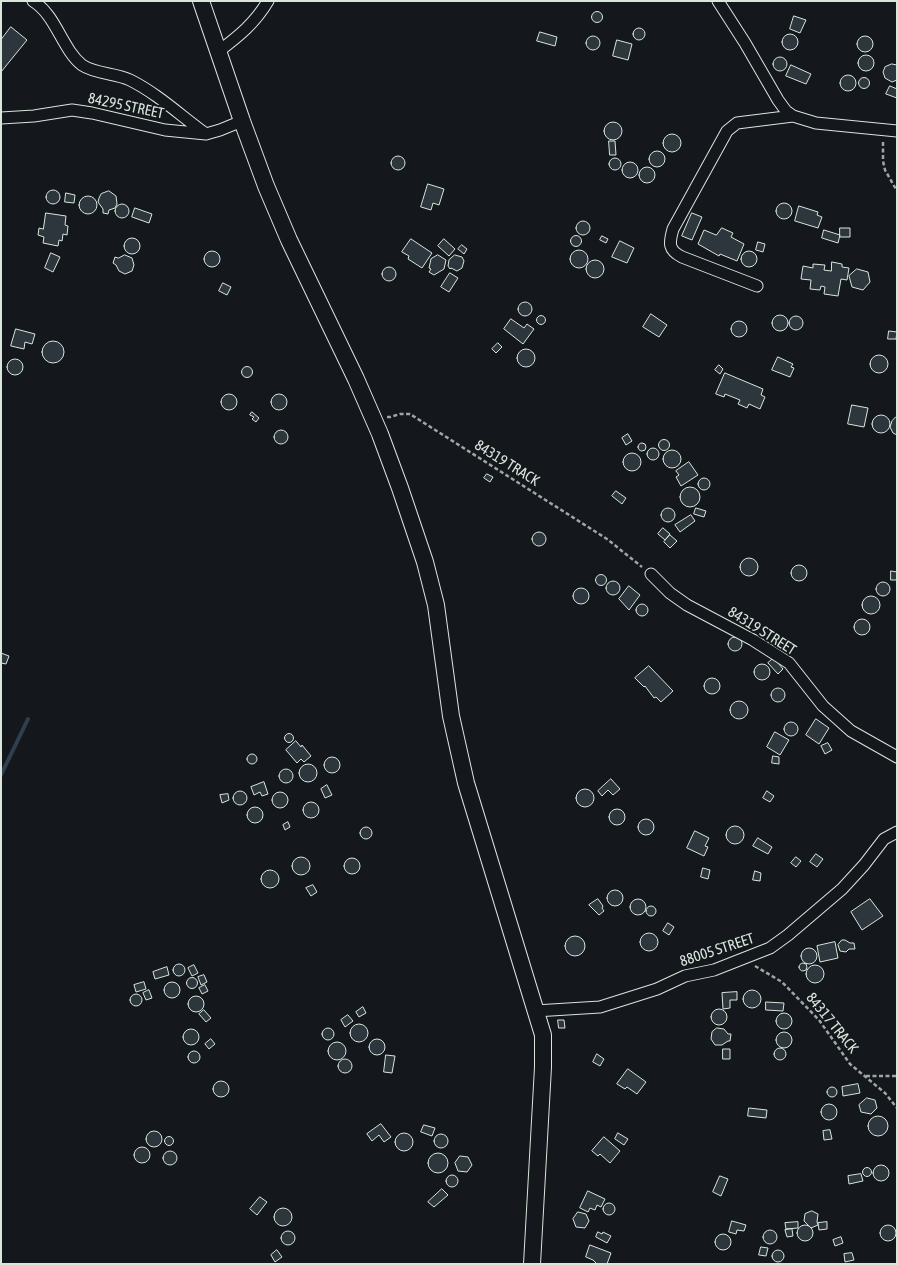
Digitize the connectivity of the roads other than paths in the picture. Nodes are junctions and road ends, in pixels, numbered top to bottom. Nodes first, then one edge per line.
1 (32, 1) edge
2 (201, 1) edge
3 (268, 1) edge
4 (718, 1) edge
5 (219, 51) junction
6 (793, 116) junction
7 (1, 118) edge
8 (242, 121) junction
9 (897, 131) edge
10 (206, 134) junction
11 (757, 286) dead end
12 (651, 574) road end
13 (897, 757) edge
14 (897, 832) edge
15 (535, 1010) junction
16 (532, 1264) edge

1 - 10 street
2 - 5 street
3 - 5 street
4 - 6 street
5 - 8 street
6 - 9 street
6 - 11 street
7 - 10 street, 84295 STREET
8 - 10 street, 84295 STREET
8 - 15 street
12 - 13 street, 84319 STREET
14 - 15 street, 88005 STREET
15 - 16 street

